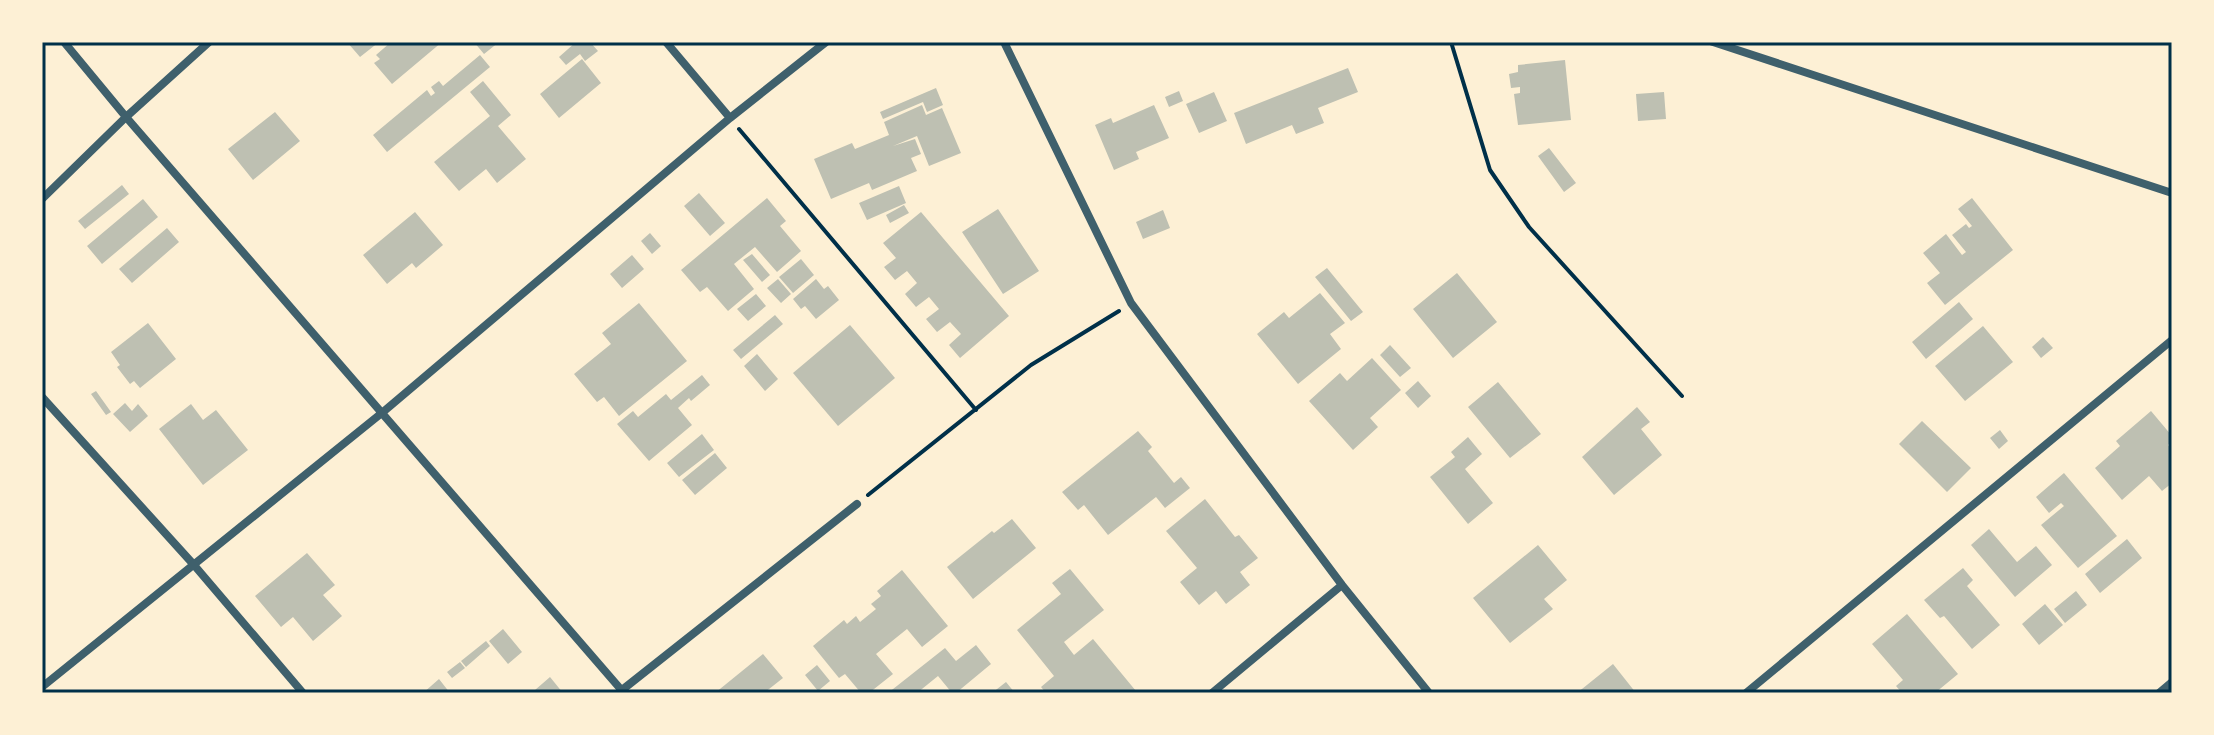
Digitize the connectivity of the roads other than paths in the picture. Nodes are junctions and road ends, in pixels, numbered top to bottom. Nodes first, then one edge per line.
1 (64, 42) edge
2 (209, 42) edge
3 (666, 42) edge
4 (826, 42) edge
5 (1004, 42) edge
6 (1713, 42) edge
7 (126, 117) junction
8 (730, 118) junction
9 (2172, 193) edge
10 (42, 199) edge
11 (2172, 340) edge
12 (42, 397) edge
13 (383, 412) junction
14 (857, 504) road end
15 (194, 565) junction
16 (1342, 585) junction
17 (2172, 682) edge
18 (42, 687) edge
19 (623, 692) edge
20 (303, 693) edge
21 (1212, 693) edge
22 (1429, 693) edge
23 (1746, 693) edge
24 (2159, 693) edge

1 - 7 street
2 - 7 street
3 - 8 street
4 - 8 street
5 - 16 street
6 - 9 street
7 - 10 street
7 - 13 street
8 - 13 street
11 - 23 street
12 - 15 street
13 - 15 street
13 - 19 street
14 - 19 street
15 - 18 street
15 - 20 street
16 - 21 street
16 - 22 street
17 - 24 street

